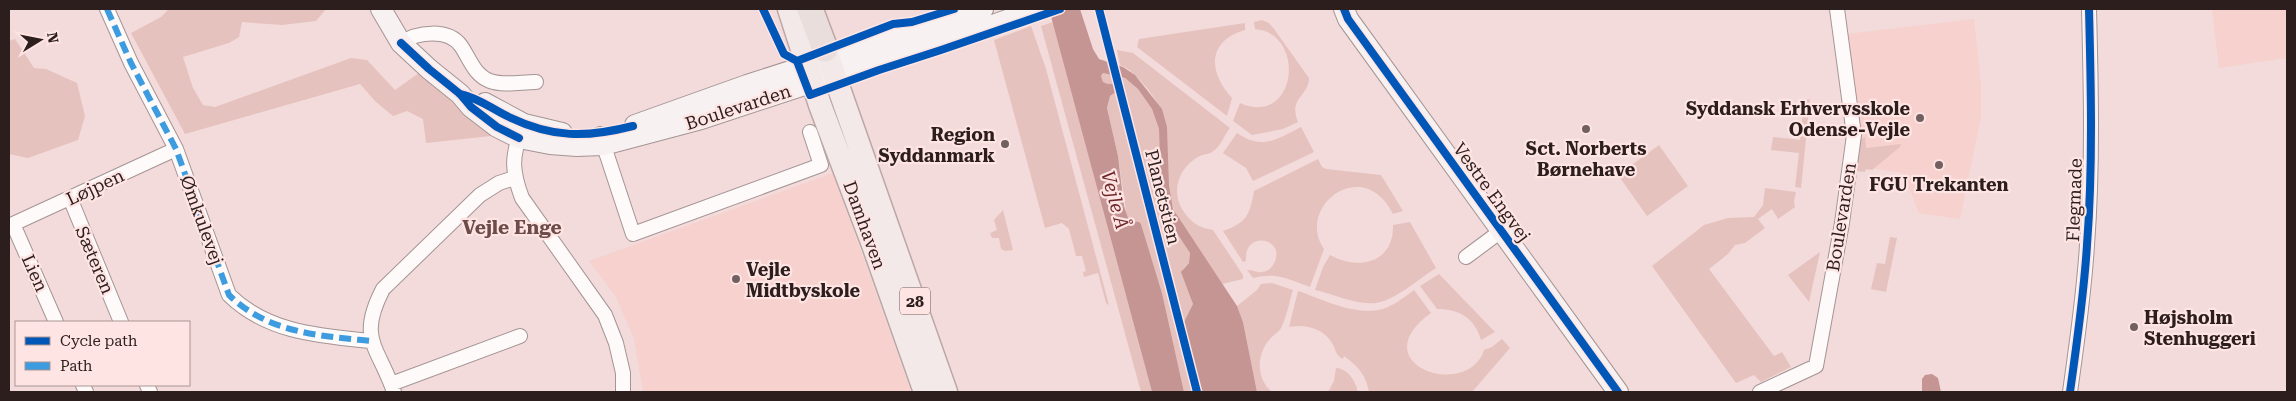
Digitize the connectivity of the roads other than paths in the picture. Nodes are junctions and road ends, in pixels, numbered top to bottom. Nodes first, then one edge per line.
1 (107, 9) edge
2 (382, 9) edge
3 (789, 9) edge
4 (810, 9) edge
5 (983, 9) edge
6 (1038, 9) edge
7 (1344, 9) edge
8 (1836, 9) edge
9 (2089, 9) edge
10 (401, 43) junction
11 (819, 65) junction
12 (536, 82) dead end
13 (521, 131) junction
14 (810, 132) dead end
15 (601, 140) junction
16 (176, 149) junction
17 (514, 178) junction
18 (70, 198) junction
19 (13, 224) joint
20 (1502, 230) junction
21 (1466, 257) dead end
22 (56, 321) edge
23 (121, 321) edge
24 (520, 336) dead end
25 (371, 341) junction
26 (392, 388) edge
27 (623, 392) edge
28 (925, 392) edge
29 (946, 392) edge
30 (1618, 392) edge
31 (1760, 392) edge
32 (2070, 392) edge

1 - 16 street, Ømkulevej
2 - 10 main road, Boulevarden
3 - 11 main road, 28
4 - 11 highway, 28
5 - 11 main road, Boulevarden
6 - 11 main road, Boulevarden
7 - 20 main road, Vestre Engvej
8 - 31 street, Boulevarden
9 - 32 street, Flegmade
10 - 12 street
10 - 13 main road, Boulevarden
11 - 15 main road, Boulevarden
11 - 28 main road, Damhaven / 28
11 - 29 main road, Damhaven / 28
13 - 15 main road, Boulevarden
13 - 17 street
14 - 15 street
16 - 18 street, Løjpen
16 - 25 street, Ømkulevej
17 - 25 street
17 - 27 street
18 - 19 street, Løjpen
18 - 23 street, Sæteren
19 - 22 street, Lien
20 - 21 street
20 - 30 main road, Vestre Engvej
24 - 26 street
25 - 26 street

